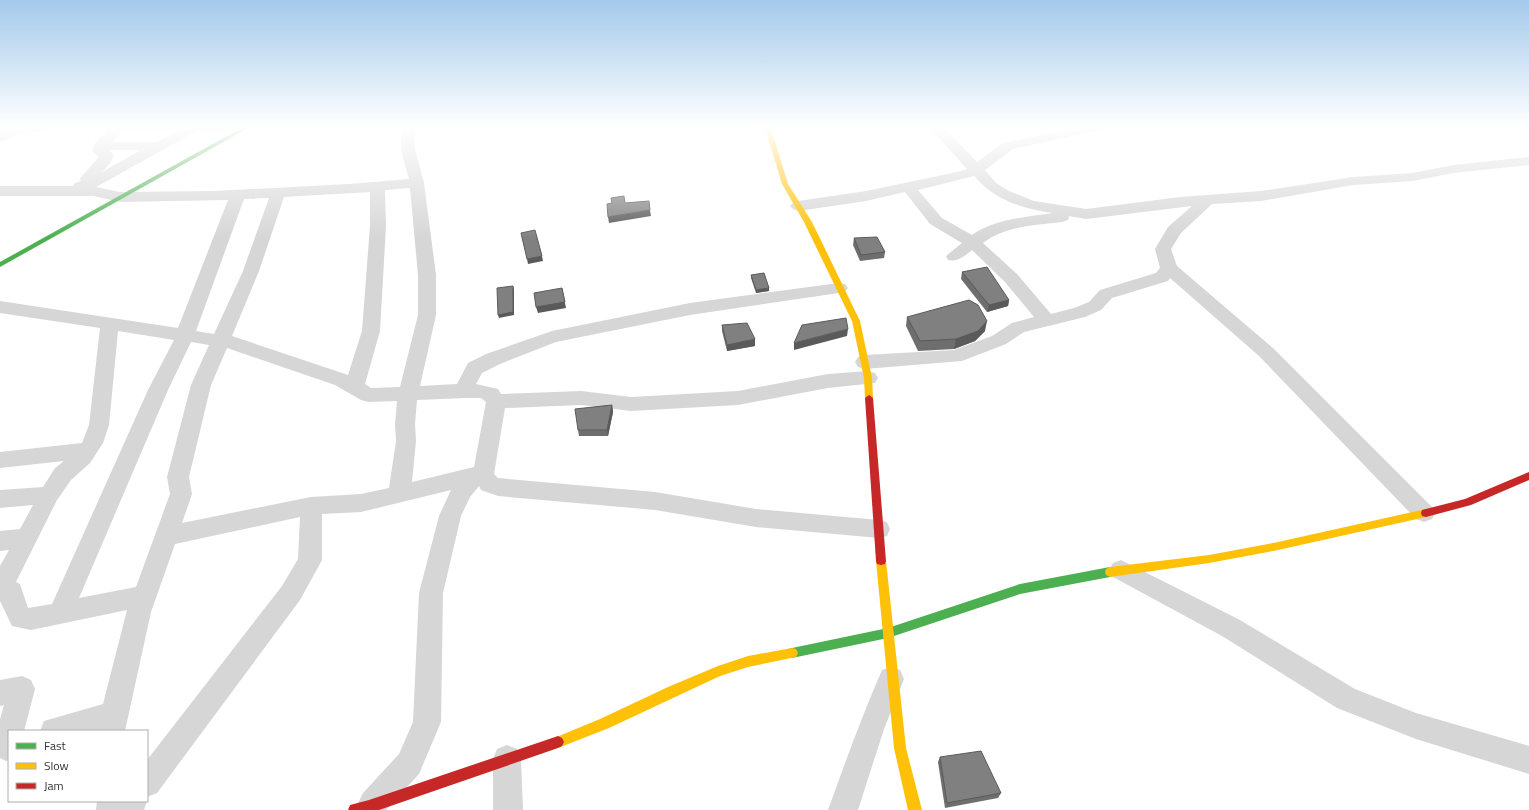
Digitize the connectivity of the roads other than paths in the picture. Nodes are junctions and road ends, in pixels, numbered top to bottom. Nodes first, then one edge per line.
1 (101, 164) edge
2 (127, 164) edge
3 (179, 164) edge
4 (412, 164) edge
5 (779, 164) edge
6 (970, 164) edge
7 (983, 164) edge
8 (1502, 164) edge
9 (976, 170) junction
10 (417, 183) junction
11 (377, 187) junction
12 (78, 188) junction
13 (909, 188) junction
14 (0, 191) edge
15 (278, 192) junction
16 (238, 194) junction
17 (120, 197) junction
18 (1207, 201) junction
19 (798, 206) junction
20 (1086, 214) junction
21 (972, 242) junction
22 (954, 256) dead end
23 (0, 265) edge
24 (1169, 268) junction
25 (839, 288) junction
26 (0, 307) edge
27 (1046, 320) junction
28 (110, 324) junction
29 (185, 335) junction
30 (220, 340) junction
31 (866, 370) junction
32 (354, 388) junction
33 (465, 391) junction
34 (408, 393) junction
35 (496, 401) junction
36 (88, 450) junction
37 (0, 460) edge
38 (479, 475) junction
39 (1529, 476) edge
40 (49, 495) junction
41 (399, 495) junction
42 (0, 499) edge
43 (311, 506) junction
44 (1424, 513) junction
45 (879, 528) junction
46 (166, 536) junction
47 (26, 538) junction
48 (0, 541) edge
49 (1121, 570) junction
50 (0, 590) edge
51 (145, 596) junction
52 (60, 613) junction
53 (888, 632) junction
54 (893, 676) junction
55 (0, 693) edge
56 (113, 723) edge
57 (10, 730) edge
58 (61, 730) edge
59 (506, 759) junction
60 (1529, 760) edge
61 (148, 782) edge
62 (132, 802) edge
63 (362, 809) edge
64 (125, 810) edge
65 (508, 810) edge
66 (843, 810) edge
67 (915, 810) edge

1 - 12 street
2 - 12 street
3 - 17 street
4 - 10 street
5 - 19 street
6 - 9 street
7 - 9 street
8 - 18 street
9 - 13 street
9 - 20 street
10 - 11 street
10 - 34 street
11 - 15 street
11 - 32 street
12 - 14 street
12 - 17 street
13 - 19 street
13 - 21 street
15 - 16 street
15 - 30 street
16 - 17 street
16 - 29 street
17 - 23 street
18 - 20 street
18 - 24 street
19 - 25 street
20 - 21 street
21 - 22 street
21 - 27 street
24 - 27 street
24 - 44 street
25 - 31 street
25 - 33 street
26 - 28 street
27 - 31 street
28 - 29 street
28 - 36 street
29 - 30 street
29 - 52 street
30 - 32 street
30 - 46 street
31 - 35 street
31 - 45 street
32 - 34 street
33 - 34 street
33 - 35 street
34 - 41 street
35 - 38 street
36 - 37 street
36 - 40 street
38 - 41 street
38 - 45 street
38 - 63 street
39 - 44 street
40 - 42 street
40 - 47 street
41 - 43 street
43 - 46 street
43 - 61 street
44 - 49 street
45 - 53 street
46 - 51 street
47 - 48 street
47 - 50 street
49 - 53 street
49 - 60 street
50 - 52 street
51 - 52 street
51 - 56 street
53 - 54 street
53 - 59 street
54 - 66 street
54 - 67 street
55 - 57 street
56 - 58 street
59 - 63 street
59 - 65 street
62 - 64 street

